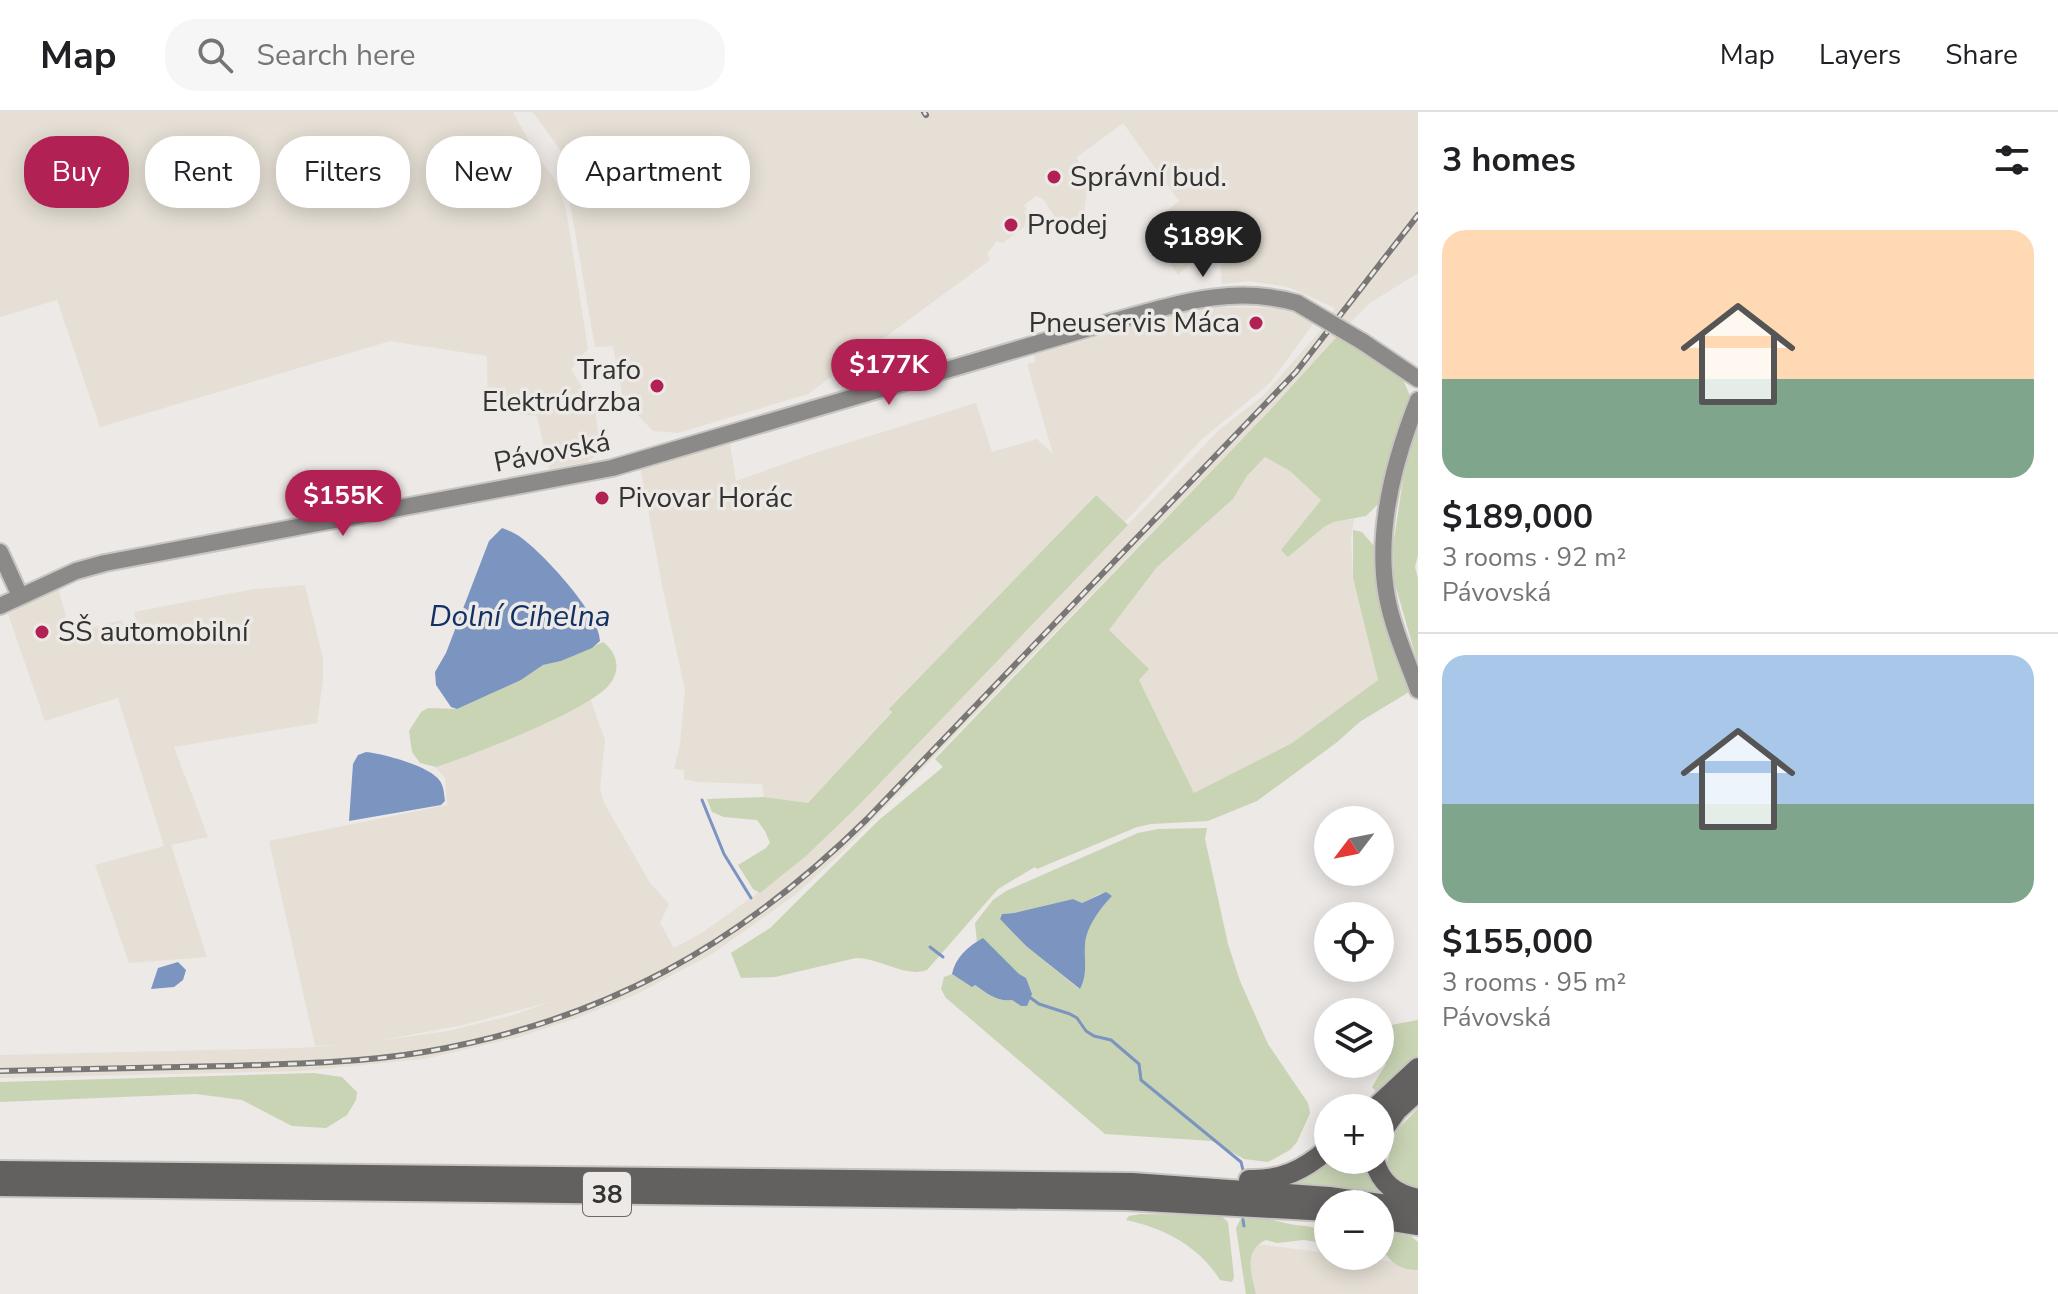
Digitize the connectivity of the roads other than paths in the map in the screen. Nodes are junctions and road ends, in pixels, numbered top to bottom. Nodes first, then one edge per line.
1 (1418, 379) edge
2 (1418, 400) edge
3 (0, 552) edge
4 (20, 596) junction
5 (0, 606) edge
6 (1418, 690) edge
7 (1418, 1068) edge
8 (1418, 1091) edge
9 (1390, 1094) edge
10 (1394, 1114) edge
11 (1314, 1159) edge
12 (0, 1171) edge
13 (1379, 1174) edge
14 (0, 1186) edge
15 (1214, 1190) junction
16 (1260, 1193) junction
17 (1418, 1199) edge
18 (1314, 1207) edge
19 (1418, 1209) edge
20 (1394, 1221) edge
21 (1418, 1225) edge

1 - 4 street, Pávovská, bridge
2 - 6 street
3 - 4 street
4 - 5 street, Pávovská
7 - 9 highway
8 - 10 highway
11 - 16 highway
12 - 15 highway, 38
13 - 17 highway
14 - 15 highway, 38
15 - 16 highway
16 - 18 highway
16 - 19 highway
20 - 21 highway

